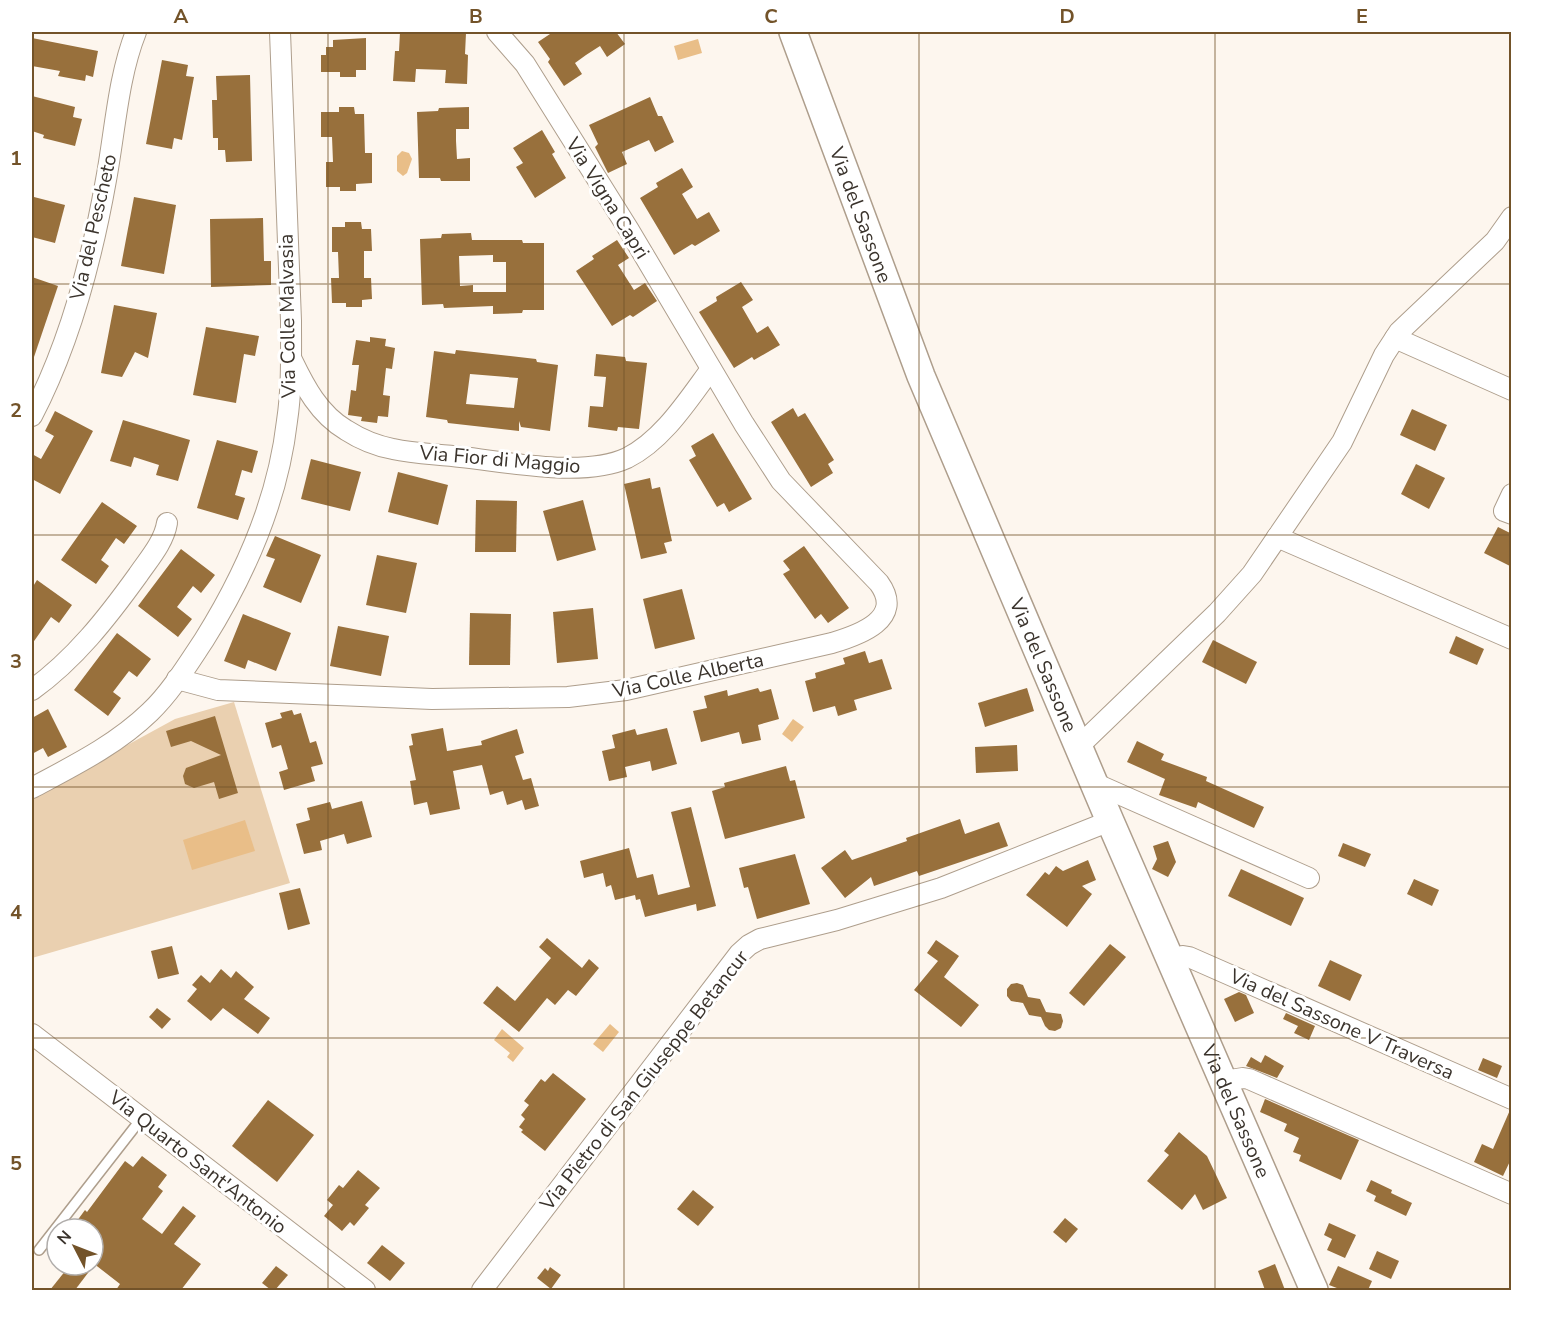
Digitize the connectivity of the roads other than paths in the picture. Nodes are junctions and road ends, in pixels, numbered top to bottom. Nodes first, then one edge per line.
1 (136, 32) edge
2 (280, 32) edge
3 (497, 32) edge
4 (793, 32) edge
5 (1512, 217) edge
6 (1395, 338) junction
7 (291, 357) junction
8 (711, 369) junction
9 (39, 385) edge
10 (1512, 390) edge
11 (32, 416) edge
12 (1512, 494) edge
13 (1512, 514) edge
14 (167, 523) dead end
15 (1277, 537) junction
16 (1512, 639) edge
17 (177, 679) junction
18 (32, 690) edge
19 (1079, 746) junction
20 (1094, 783) junction
21 (32, 788) edge
22 (1110, 821) junction
23 (1309, 878) dead end
24 (1171, 959) junction
25 (32, 1034) edge
26 (1224, 1081) junction
27 (1512, 1099) edge
28 (141, 1119) junction
29 (1512, 1194) edge
30 (39, 1250) dead end
31 (365, 1290) edge
32 (482, 1290) edge
33 (1314, 1290) edge

1 - 9 street, Via del Pescheto
2 - 7 street, Via Colle Malvasia
3 - 8 street, Via Vigna Capri
4 - 19 main road, Via del Sassone
5 - 6 street
6 - 10 street
6 - 15 street
7 - 8 street, Via Fior di Maggio
7 - 17 street, Via Colle Malvasia
8 - 17 street, Via Colle Alberta
9 - 11 street, Via del Pescheto
12 - 13 street
14 - 18 street
15 - 16 street
15 - 19 street
17 - 21 street, Via Colle Malvasia
19 - 20 main road, Via del Sassone
20 - 22 main road, Via del Sassone
20 - 23 street
22 - 24 main road, Via del Sassone
22 - 32 street, Via Pietro di San Giuseppe Betancur
24 - 26 main road, Via del Sassone
24 - 27 street, Via del Sassone V Traversa
25 - 28 street, Via Quarto Sant'Antonio
26 - 29 street
26 - 33 main road, Via del Sassone
28 - 30 lane
28 - 31 street, Via Quarto Sant'Antonio

